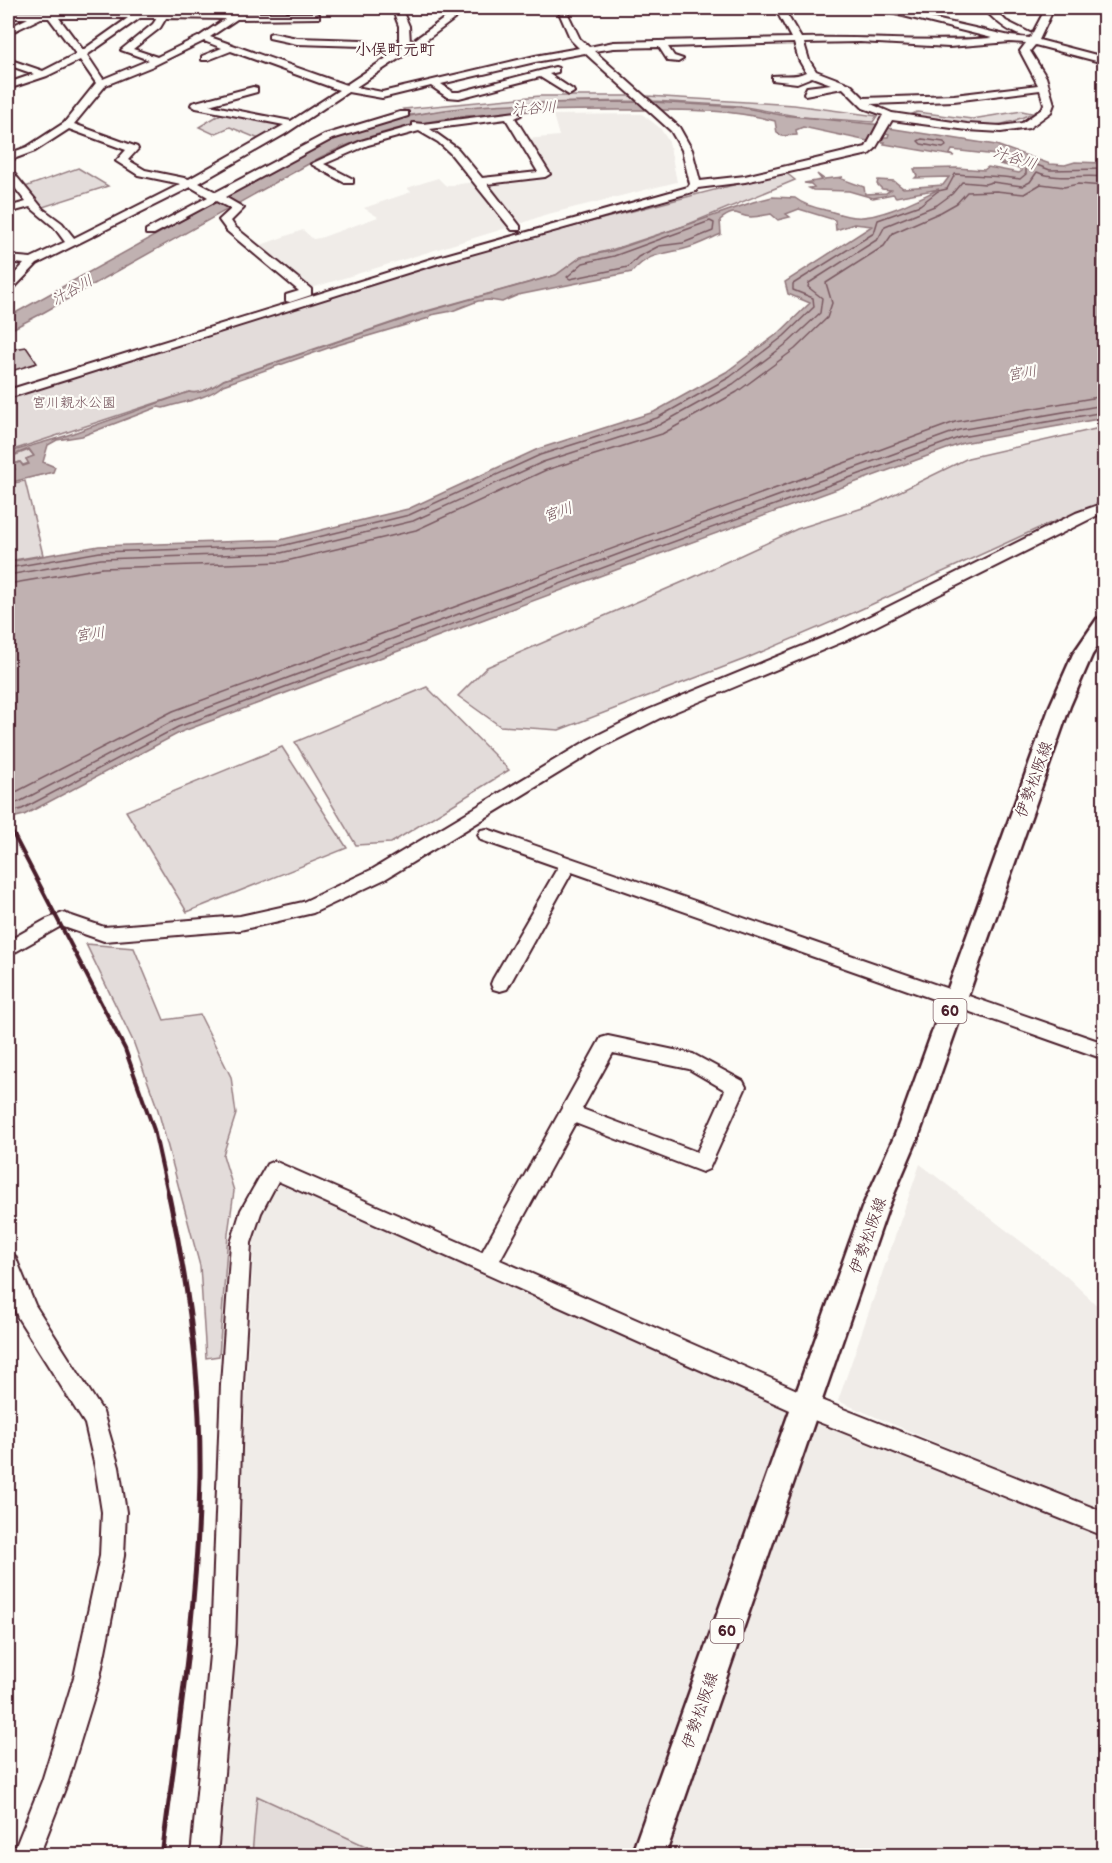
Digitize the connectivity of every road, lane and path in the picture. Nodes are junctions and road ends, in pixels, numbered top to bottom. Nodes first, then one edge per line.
1 (396, 8) edge
2 (464, 8) edge
3 (561, 8) edge
4 (779, 8) edge
5 (876, 8) edge
6 (988, 8) edge
7 (1050, 8) edge
8 (109, 11) edge
9 (237, 12) edge
10 (8, 15) edge
11 (41, 15) junction
12 (52, 15) junction
13 (137, 16) junction
14 (164, 16) junction
15 (293, 16) junction
16 (316, 16) dead end
17 (8, 30) edge
18 (203, 38) junction
19 (1010, 39) junction
20 (1033, 39) junction
21 (798, 41) junction
22 (362, 43) dead end
23 (661, 43) junction
24 (262, 46) junction
25 (410, 47) junction
26 (231, 48) junction
27 (586, 49) junction
28 (83, 56) junction
29 (1102, 57) edge
30 (205, 58) dead end
31 (678, 59) dead end
32 (158, 60) junction
33 (8, 62) edge
34 (555, 70) dead end
35 (812, 73) junction
36 (542, 74) junction
37 (42, 75) junction
38 (776, 78) dead end
39 (508, 82) junction
40 (102, 83) junction
41 (434, 84) junction
42 (845, 85) junction
43 (8, 86) edge
44 (1043, 87) junction
45 (347, 89) junction
46 (253, 90) dead end
47 (521, 92) dead end
48 (568, 92) dead end
49 (809, 93) dead end
50 (1048, 99) junction
51 (1019, 100) dead end
52 (863, 101) junction
53 (388, 102) junction
54 (405, 115) junction
55 (886, 121) junction
56 (293, 124) junction
57 (68, 125) junction
58 (419, 126) junction
59 (8, 158) edge
60 (8, 173) edge
61 (348, 181) dead end
62 (478, 182) junction
63 (191, 183) junction
64 (696, 184) junction
65 (218, 196) junction
66 (34, 203) junction
67 (8, 210) edge
68 (611, 212) junction
69 (516, 228) junction
70 (150, 232) dead end
71 (72, 243) junction
72 (8, 260) edge
73 (33, 262) junction
74 (8, 287) edge
75 (307, 292) junction
76 (244, 320) junction
77 (8, 393) edge
78 (1104, 507) edge
79 (1104, 623) edge
80 (488, 836) dead end
81 (568, 864) junction
82 (8, 949) edge
83 (500, 984) dead end
84 (954, 999) junction
85 (1104, 1051) edge
86 (570, 1113) junction
87 (8, 1263) edge
88 (487, 1264) junction
89 (807, 1406) junction
90 (1104, 1524) edge
91 (25, 1856) edge
92 (204, 1856) edge
93 (648, 1856) edge

1 - 25 street
2 - 25 street
3 - 27 street
4 - 21 street
5 - 19 street
6 - 20 street
7 - 20 street
8 - 12 street
8 - 13 street
9 - 14 street
9 - 15 street
9 - 18 street
10 - 11 street
11 - 12 street
11 - 17 street
12 - 28 street
13 - 14 street
13 - 28 street
14 - 32 street
15 - 16 street
15 - 24 street
18 - 26 street
18 - 32 street
19 - 20 street
19 - 21 street
20 - 29 street
20 - 44 street
21 - 23 street
21 - 35 street
22 - 24 street
23 - 27 street
23 - 31 street
24 - 26 street
24 - 45 street
25 - 45 street
26 - 30 street
27 - 41 street
27 - 64 street
28 - 37 street
28 - 40 street
32 - 40 street
33 - 37 street
34 - 36 street
35 - 38 street
35 - 42 street
36 - 39 street
36 - 48 street
37 - 43 street
39 - 41 street
39 - 47 street
40 - 57 street
41 - 53 street
42 - 49 street
42 - 52 street
44 - 50 street
44 - 52 street
45 - 53 street
45 - 56 street
46 - 56 street
50 - 51 street
50 - 55 street
52 - 55 street
53 - 54 street
54 - 58 street
54 - 65 street
55 - 64 street
56 - 63 street
57 - 59 street
57 - 63 street
58 - 61 street
58 - 62 street
58 - 62 street
60 - 66 street
62 - 69 street
63 - 65 street
63 - 71 street
64 - 68 street
65 - 70 street
65 - 75 street
66 - 67 street
66 - 71 street
68 - 69 street
68 - 76 street
69 - 75 street
71 - 73 street
72 - 73 street
73 - 74 street
75 - 76 street
76 - 77 street
78 - 82 street
79 - 84 main road, 伊勢松阪線 / 60
80 - 81 street
81 - 83 street
81 - 84 street
84 - 85 street
84 - 89 main road, 伊勢松阪線 / 60
86 - 86 street
86 - 88 street
87 - 91 street
88 - 89 street
88 - 92 street
89 - 90 street
89 - 93 main road, 伊勢松阪線 / 60

